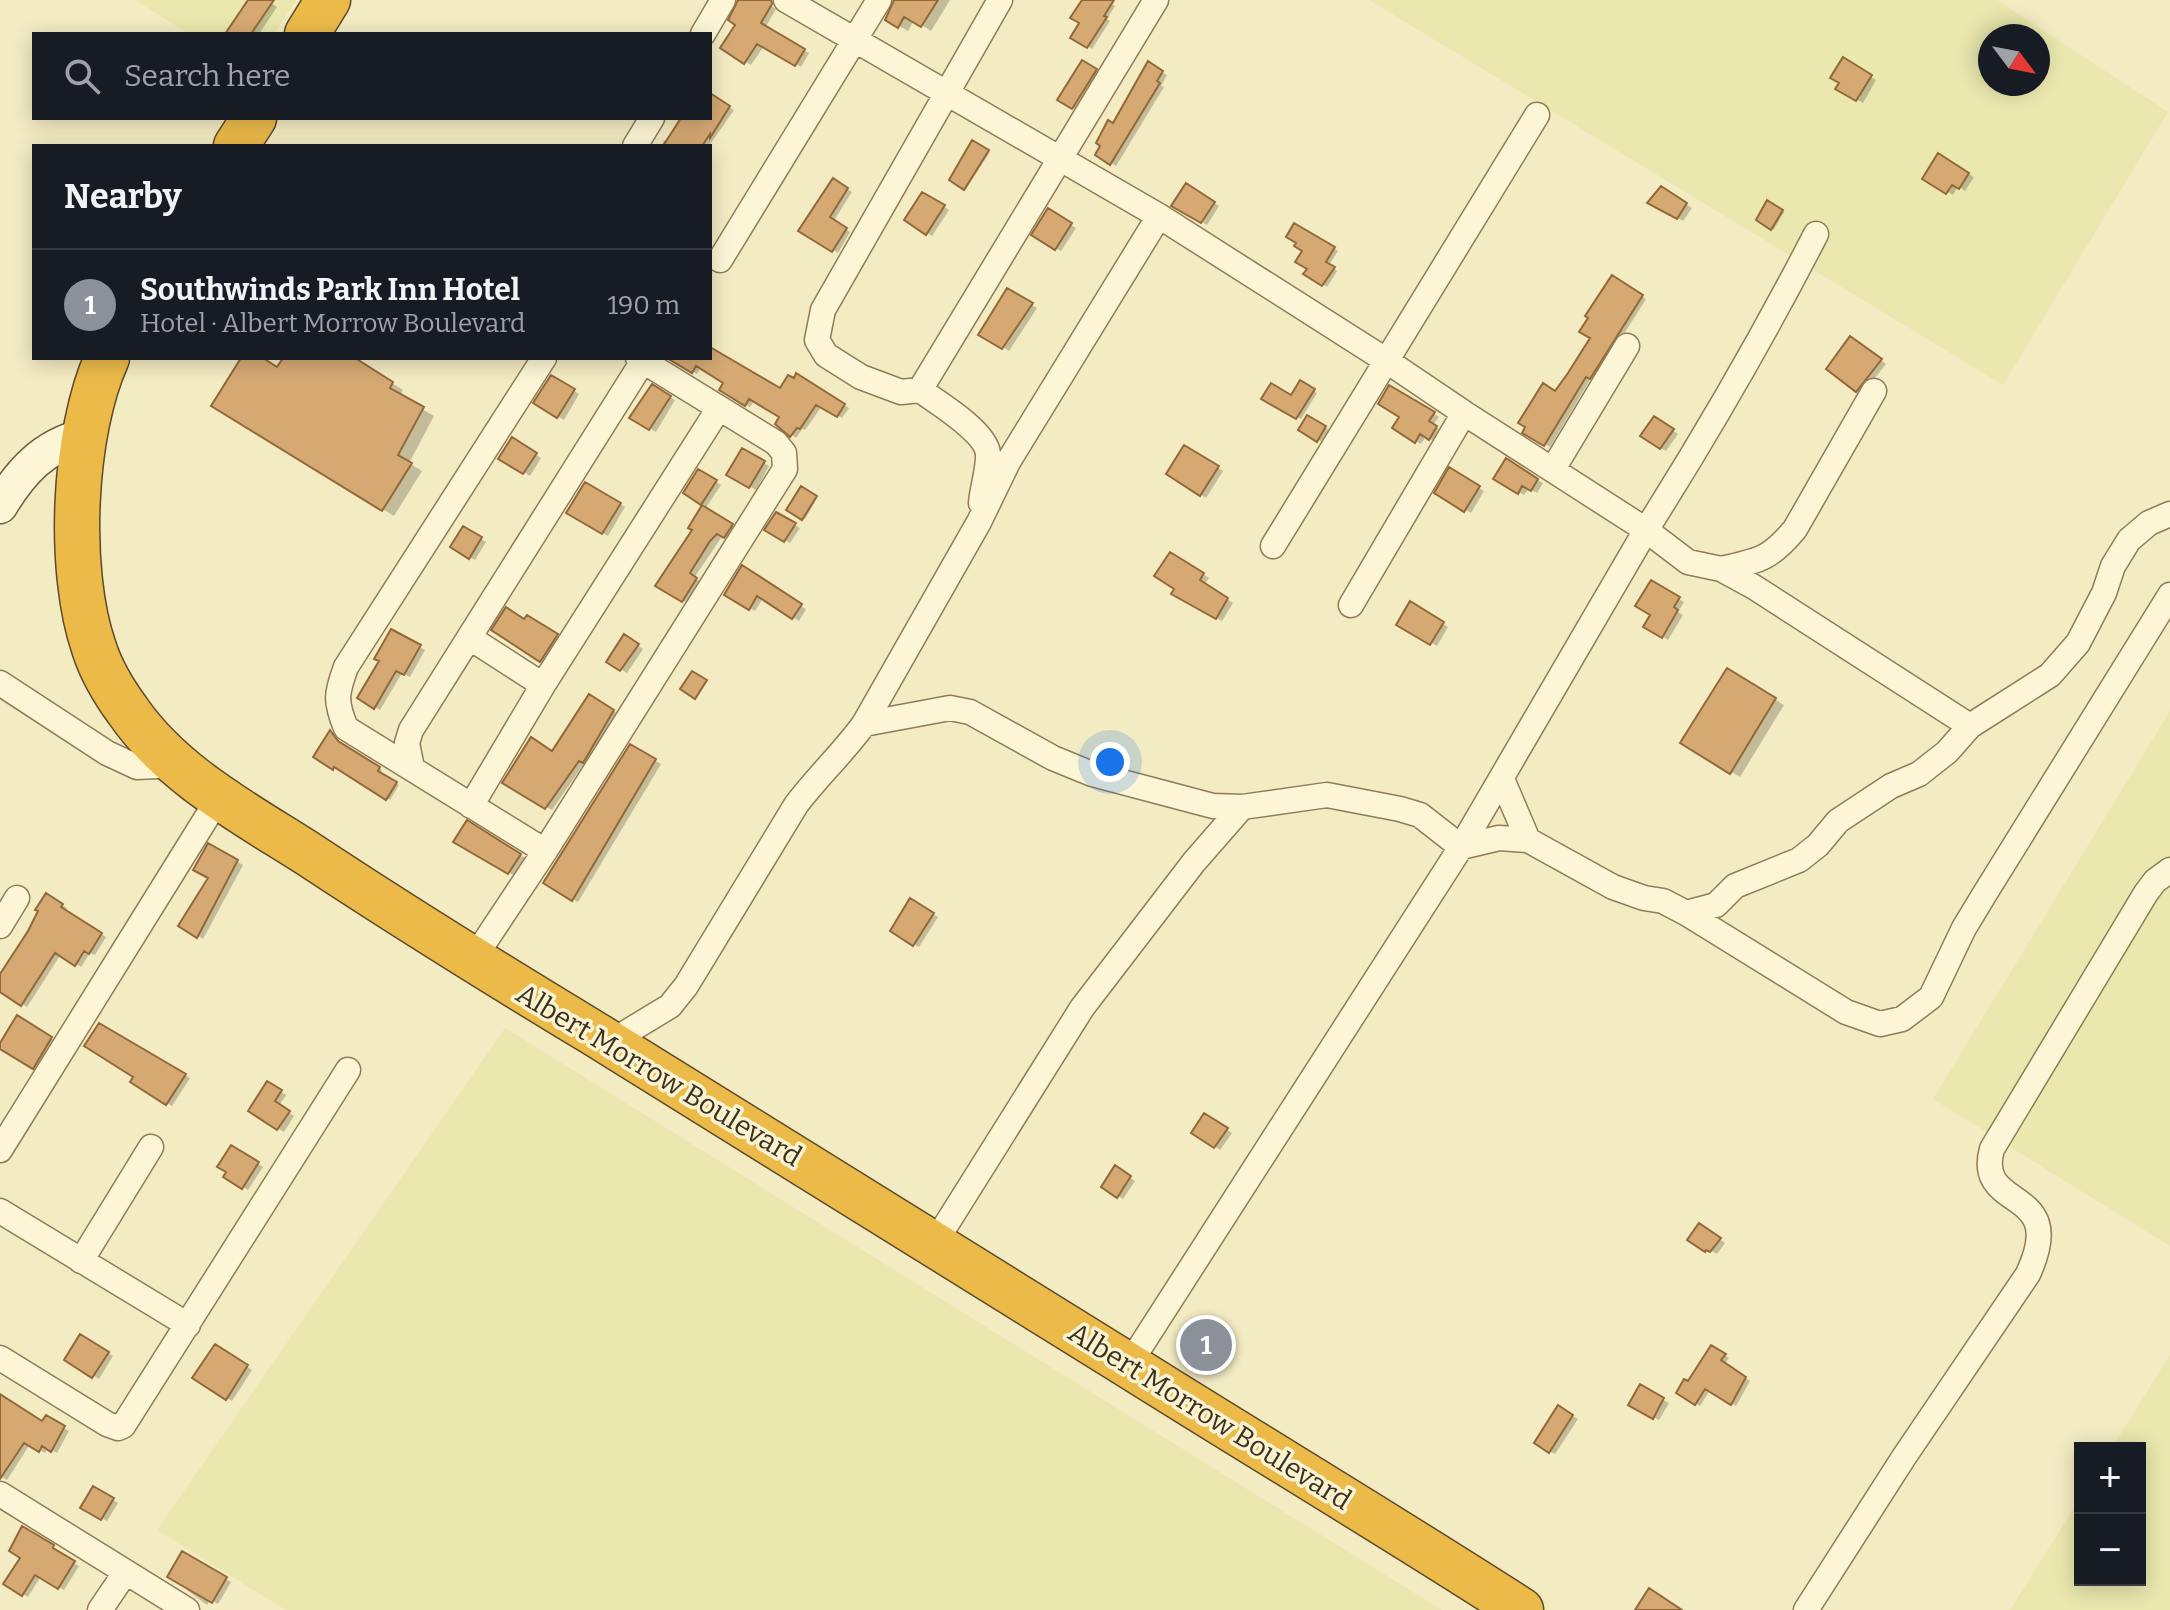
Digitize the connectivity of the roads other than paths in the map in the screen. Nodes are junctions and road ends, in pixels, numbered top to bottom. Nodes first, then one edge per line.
1 (328, 0) edge
2 (723, 0) edge
3 (786, 0) edge
4 (879, 0) edge
5 (1000, 0) edge
6 (1156, 0) edge
7 (308, 32) edge
8 (704, 32) edge
9 (857, 40) junction
10 (946, 91) junction
11 (1537, 115) dead end
12 (253, 120) edge
13 (651, 120) edge
14 (237, 144) edge
15 (636, 144) edge
16 (1060, 160) junction
17 (1159, 216) junction
18 (1816, 234) dead end
19 (720, 260) dead end
20 (1627, 346) dead end
21 (106, 360) edge
22 (543, 360) edge
23 (641, 360) edge
24 (1387, 361) junction
25 (920, 390) junction
26 (1874, 391) dead end
27 (719, 408) junction
28 (1464, 413) junction
29 (84, 436) junction
30 (1553, 469) junction
31 (0, 506) edge
32 (2170, 514) edge
33 (979, 522) junction
34 (1646, 530) junction
35 (1273, 546) dead end
36 (1721, 569) junction
37 (2170, 595) edge
38 (1351, 605) dead end
39 (470, 638) junction
40 (0, 683) edge
41 (543, 685) junction
42 (864, 724) junction
43 (1970, 726) junction
44 (178, 765) junction
45 (412, 768) junction
46 (1502, 779) junction
47 (220, 796) junction
48 (471, 806) junction
49 (1242, 807) junction
50 (1528, 840) junction
51 (1461, 847) junction
52 (545, 851) junction
53 (2170, 870) edge
54 (17, 898) dead end
55 (1686, 913) junction
56 (0, 926) edge
57 (472, 961) junction
58 (609, 1043) junction
59 (348, 1070) dead end
60 (151, 1147) dead end
61 (0, 1150) edge
62 (0, 1211) edge
63 (934, 1244) junction
64 (81, 1261) junction
65 (188, 1325) junction
66 (0, 1358) edge
67 (1128, 1366) junction
68 (0, 1494) edge
69 (125, 1573) junction
70 (100, 1610) edge
71 (187, 1610) edge
72 (1521, 1610) edge
73 (1806, 1610) edge

1 - 7 highway
2 - 8 street
3 - 9 street
4 - 9 street
5 - 10 street
6 - 16 street
9 - 10 street
9 - 19 street
10 - 16 street
10 - 25 street
11 - 24 street
12 - 14 highway
13 - 15 street
16 - 17 street
16 - 25 street
17 - 24 street
17 - 33 street
18 - 34 street
20 - 30 street
21 - 29 highway, Albert Morrow Boulevard
22 - 45 street
23 - 27 street
23 - 39 street
24 - 28 street
24 - 35 street
25 - 33 street
26 - 36 street
27 - 41 street
27 - 52 street
28 - 30 street
28 - 38 street
29 - 31 main road
29 - 44 highway, Albert Morrow Boulevard
30 - 34 street
32 - 43 street
33 - 42 street
34 - 36 street
34 - 46 street
36 - 43 street
37 - 55 street
39 - 41 street
39 - 45 street
40 - 44 street
41 - 48 street
42 - 49 street
42 - 58 street
43 - 55 street
44 - 47 highway, Albert Morrow Boulevard
45 - 48 street
46 - 50 street
46 - 51 street
47 - 57 highway, Albert Morrow Boulevard
47 - 61 street
48 - 52 street
49 - 51 street
49 - 63 street
50 - 51 street
50 - 55 street
51 - 67 street
52 - 57 street
53 - 73 street
54 - 56 street
57 - 58 highway, Albert Morrow Boulevard
58 - 63 highway, Albert Morrow Boulevard
59 - 65 street
60 - 64 street
62 - 64 street
63 - 67 highway, Albert Morrow Boulevard
64 - 65 street
65 - 66 street
67 - 72 highway, Albert Morrow Boulevard
68 - 69 street
69 - 70 street
69 - 71 street

